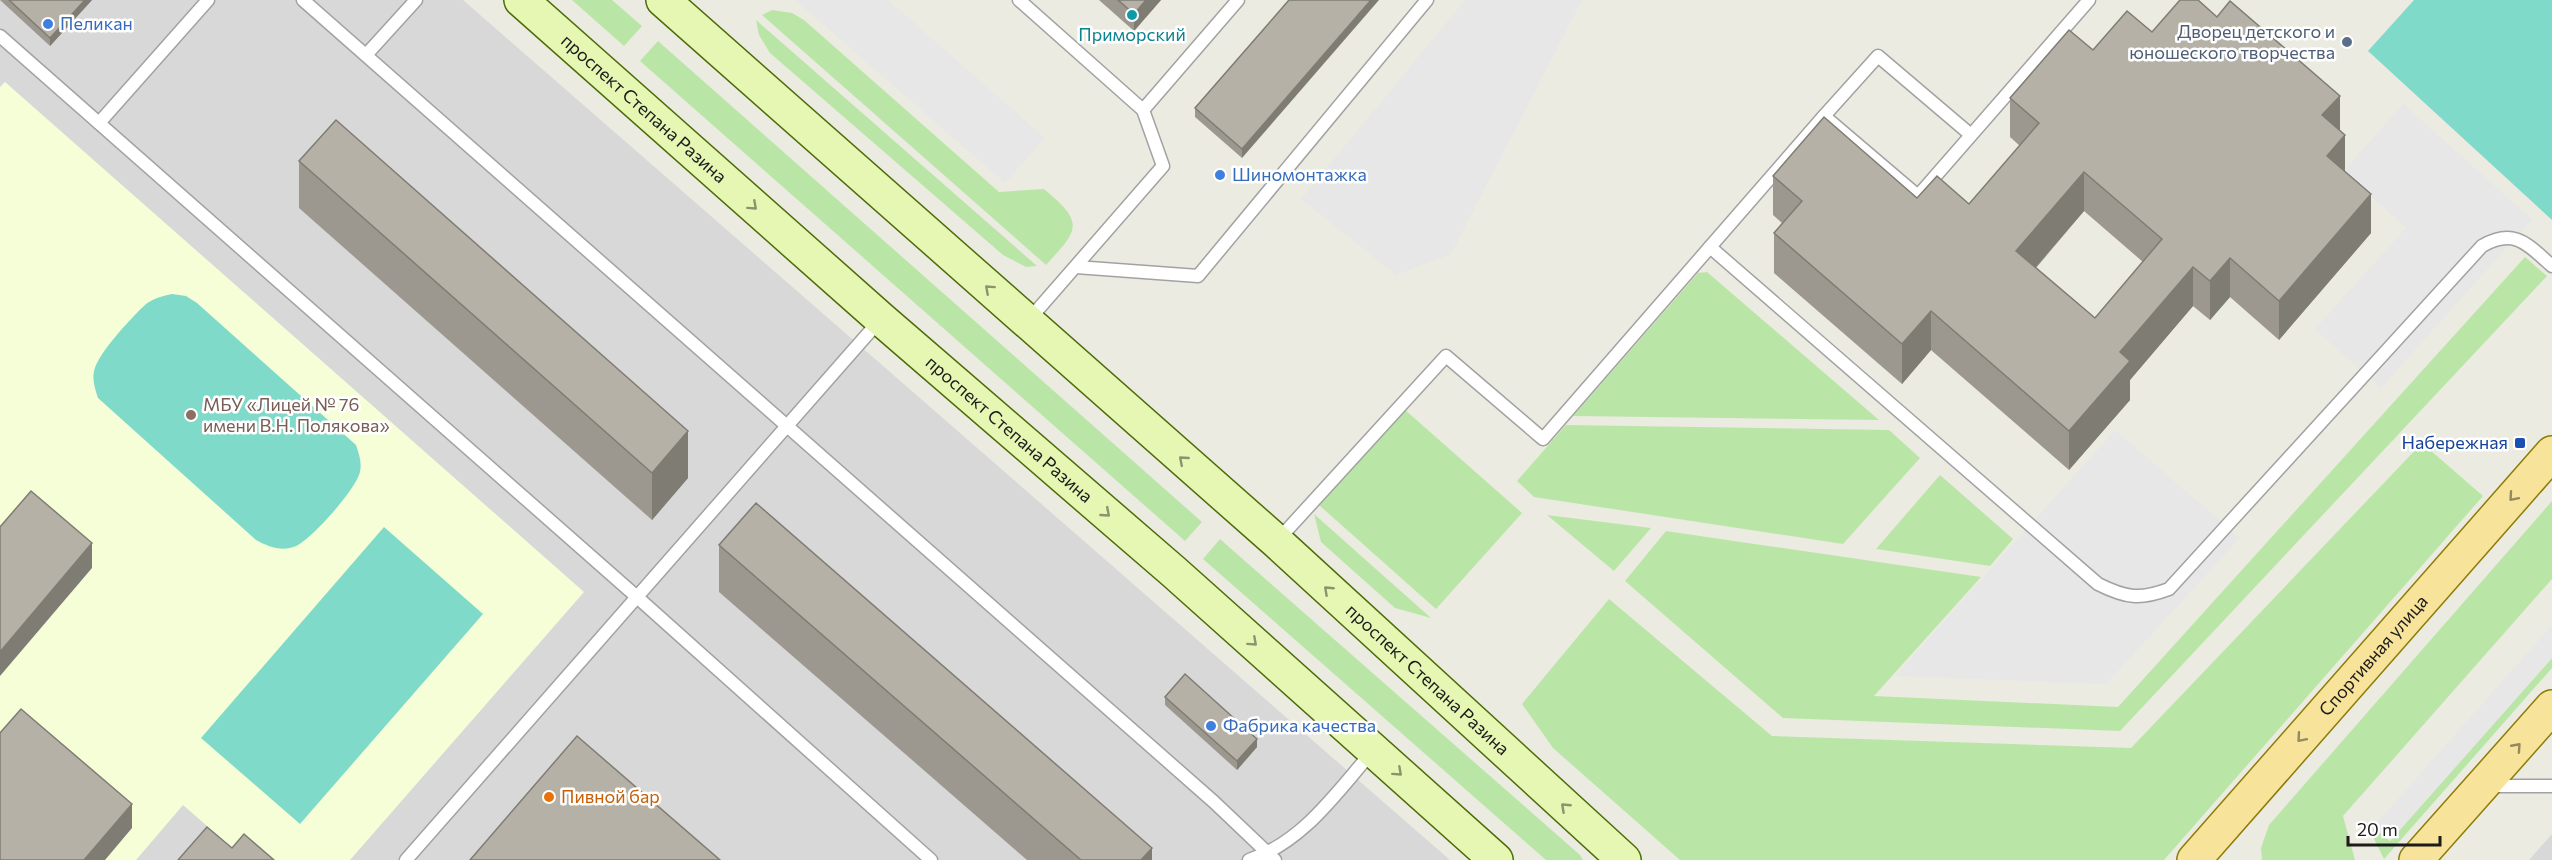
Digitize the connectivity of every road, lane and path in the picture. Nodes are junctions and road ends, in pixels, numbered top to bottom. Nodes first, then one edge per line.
1 (208, 0) edge
2 (303, 0) edge
3 (416, 0) edge
4 (521, 0) edge
5 (663, 0) edge
6 (1019, 0) edge
7 (1238, 0) edge
8 (1427, 0) edge
9 (2090, 0) edge
10 (0, 36) edge
11 (366, 55) junction
12 (1143, 110) junction
13 (1824, 116) junction
14 (99, 123) junction
15 (1971, 135) junction
16 (1710, 247) junction
17 (2552, 266) edge
18 (1076, 267) junction
19 (880, 319) junction
20 (1027, 323) junction
21 (787, 426) junction
22 (2552, 453) edge
23 (1276, 542) junction
24 (637, 597) junction
25 (2552, 708) edge
26 (1373, 750) junction
27 (2482, 786) junction
28 (2552, 786) edge
29 (1608, 854) edge
30 (1271, 857) edge
31 (406, 860) edge
32 (930, 860) edge
33 (1249, 860) edge
34 (1496, 860) edge
35 (2194, 860) edge
36 (2416, 860) edge

1 - 14 lane
2 - 11 lane
3 - 11 lane
4 -> 19 main road, проспект Степана Разина
20 -> 5 main road, проспект Степана Разина
6 - 12 lane
7 - 12 lane
8 - 18 lane
9 - 15 lane
10 - 14 lane
11 - 21 lane
12 - 18 lane
13 - 15 lane
13 - 15 lane
13 - 16 lane
14 - 24 lane
16 - 17 lane
16 - 23 lane
18 - 20 lane
19 - 21 lane
19 -> 26 main road, проспект Степана Разина
23 -> 20 main road, проспект Степана Разина
21 - 24 lane
21 - 30 lane
22 -> 35 main road, Спортивная улица
29 -> 23 main road, проспект Степана Разина
24 - 31 lane
24 - 32 lane
27 -> 25 main road
26 - 30 lane
26 -> 34 main road, проспект Степана Разина
27 - 28 lane
27 - 36 main road
30 - 33 lane

